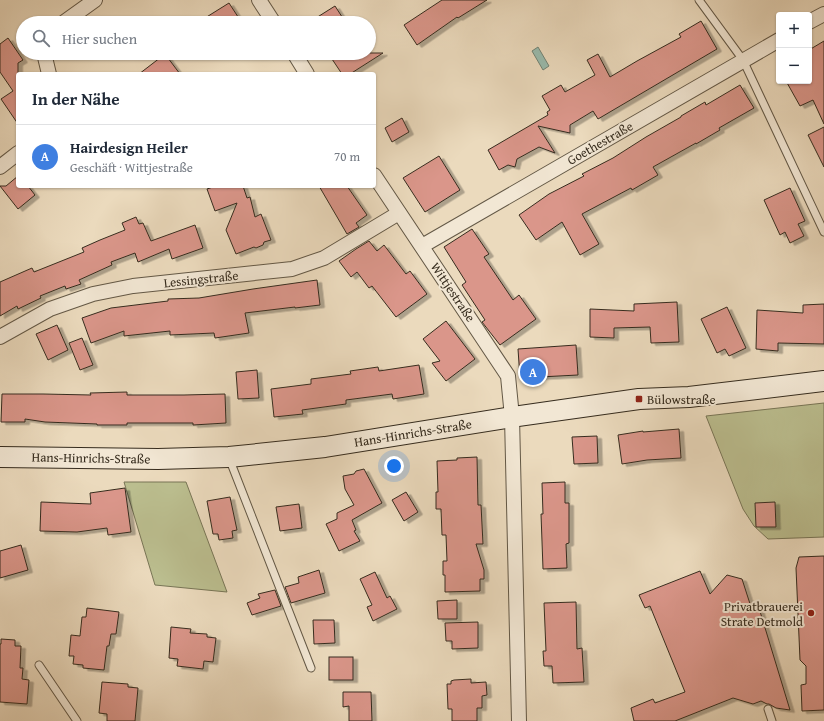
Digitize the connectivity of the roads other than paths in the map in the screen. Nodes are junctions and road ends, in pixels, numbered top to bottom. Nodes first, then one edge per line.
1 (95, 0) edge
2 (259, 0) edge
3 (699, 0) edge
4 (824, 14) edge
5 (73, 16) edge
6 (269, 16) edge
7 (812, 20) edge
8 (776, 42) edge
9 (46, 60) edge
10 (298, 60) edge
11 (743, 60) junction
12 (49, 72) edge
13 (306, 72) edge
14 (16, 155) edge
15 (0, 167) edge
16 (376, 178) edge
17 (399, 213) junction
18 (824, 232) edge
19 (422, 246) junction
20 (0, 337) edge
21 (824, 381) edge
22 (512, 417) junction
23 (0, 457) edge
24 (229, 457) junction
25 (38, 665) dead end
26 (311, 668) dead end
27 (768, 709) dead end
28 (77, 721) edge
29 (519, 721) edge
30 (772, 721) edge

1 - 5 street
2 - 6 street
3 - 11 lane
4 - 7 street
8 - 11 street, Goethestraße
9 - 12 street
10 - 13 street
11 - 18 lane
11 - 19 street, Goethestraße
14 - 15 street
16 - 17 street, Wittjestraße
17 - 19 street, Wittjestraße
17 - 20 street, Lessingstraße
19 - 22 street, Wittjestraße
21 - 22 main road, Hans-Hinrichs-Straße
22 - 24 main road, Hans-Hinrichs-Straße
22 - 29 street
23 - 24 main road, Hans-Hinrichs-Straße
24 - 26 lane
25 - 28 lane
27 - 30 lane

